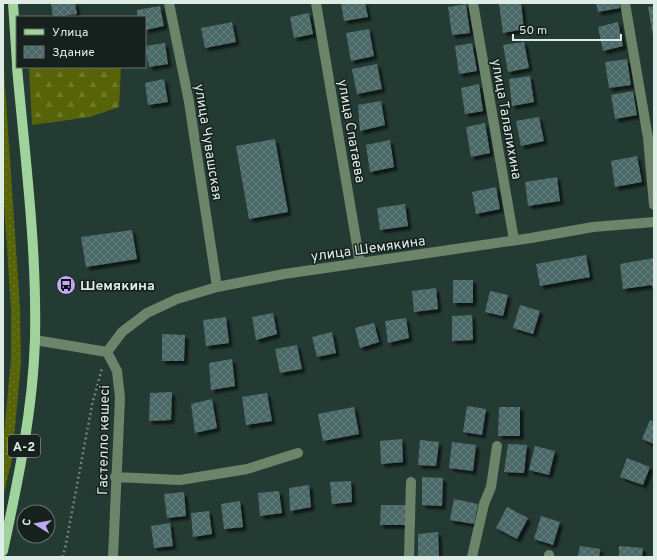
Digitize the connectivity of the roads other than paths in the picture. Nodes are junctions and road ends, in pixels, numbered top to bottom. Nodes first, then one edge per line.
1 (13, 3) edge
2 (169, 3) edge
3 (316, 3) edge
4 (473, 3) edge
5 (625, 3) edge
6 (16, 49) edge
7 (17, 68) edge
8 (654, 204) edge
9 (654, 222) edge
10 (514, 240) junction
11 (360, 263) junction
12 (217, 287) junction
13 (35, 340) junction
14 (107, 352) junction
15 (497, 446) dead end
16 (298, 452) dead end
17 (115, 477) junction
18 (411, 482) dead end
19 (3, 551) edge
20 (113, 557) edge
21 (409, 557) edge
22 (472, 557) edge

1 - 6 main road
2 - 12 street, улица Чувашская
3 - 11 street, улица Спатаева
4 - 10 street, улица Талалихина
5 - 8 street
7 - 13 main road
9 - 10 street, улица Шемякина
10 - 11 street, улица Шемякина
11 - 12 street, улица Шемякина
12 - 14 street, улица Шемякина
13 - 14 street
13 - 19 main road, A-2
14 - 17 street, Гастелло көшесі
15 - 22 street
16 - 17 street
17 - 20 street, Гастелло көшесі
18 - 21 street

